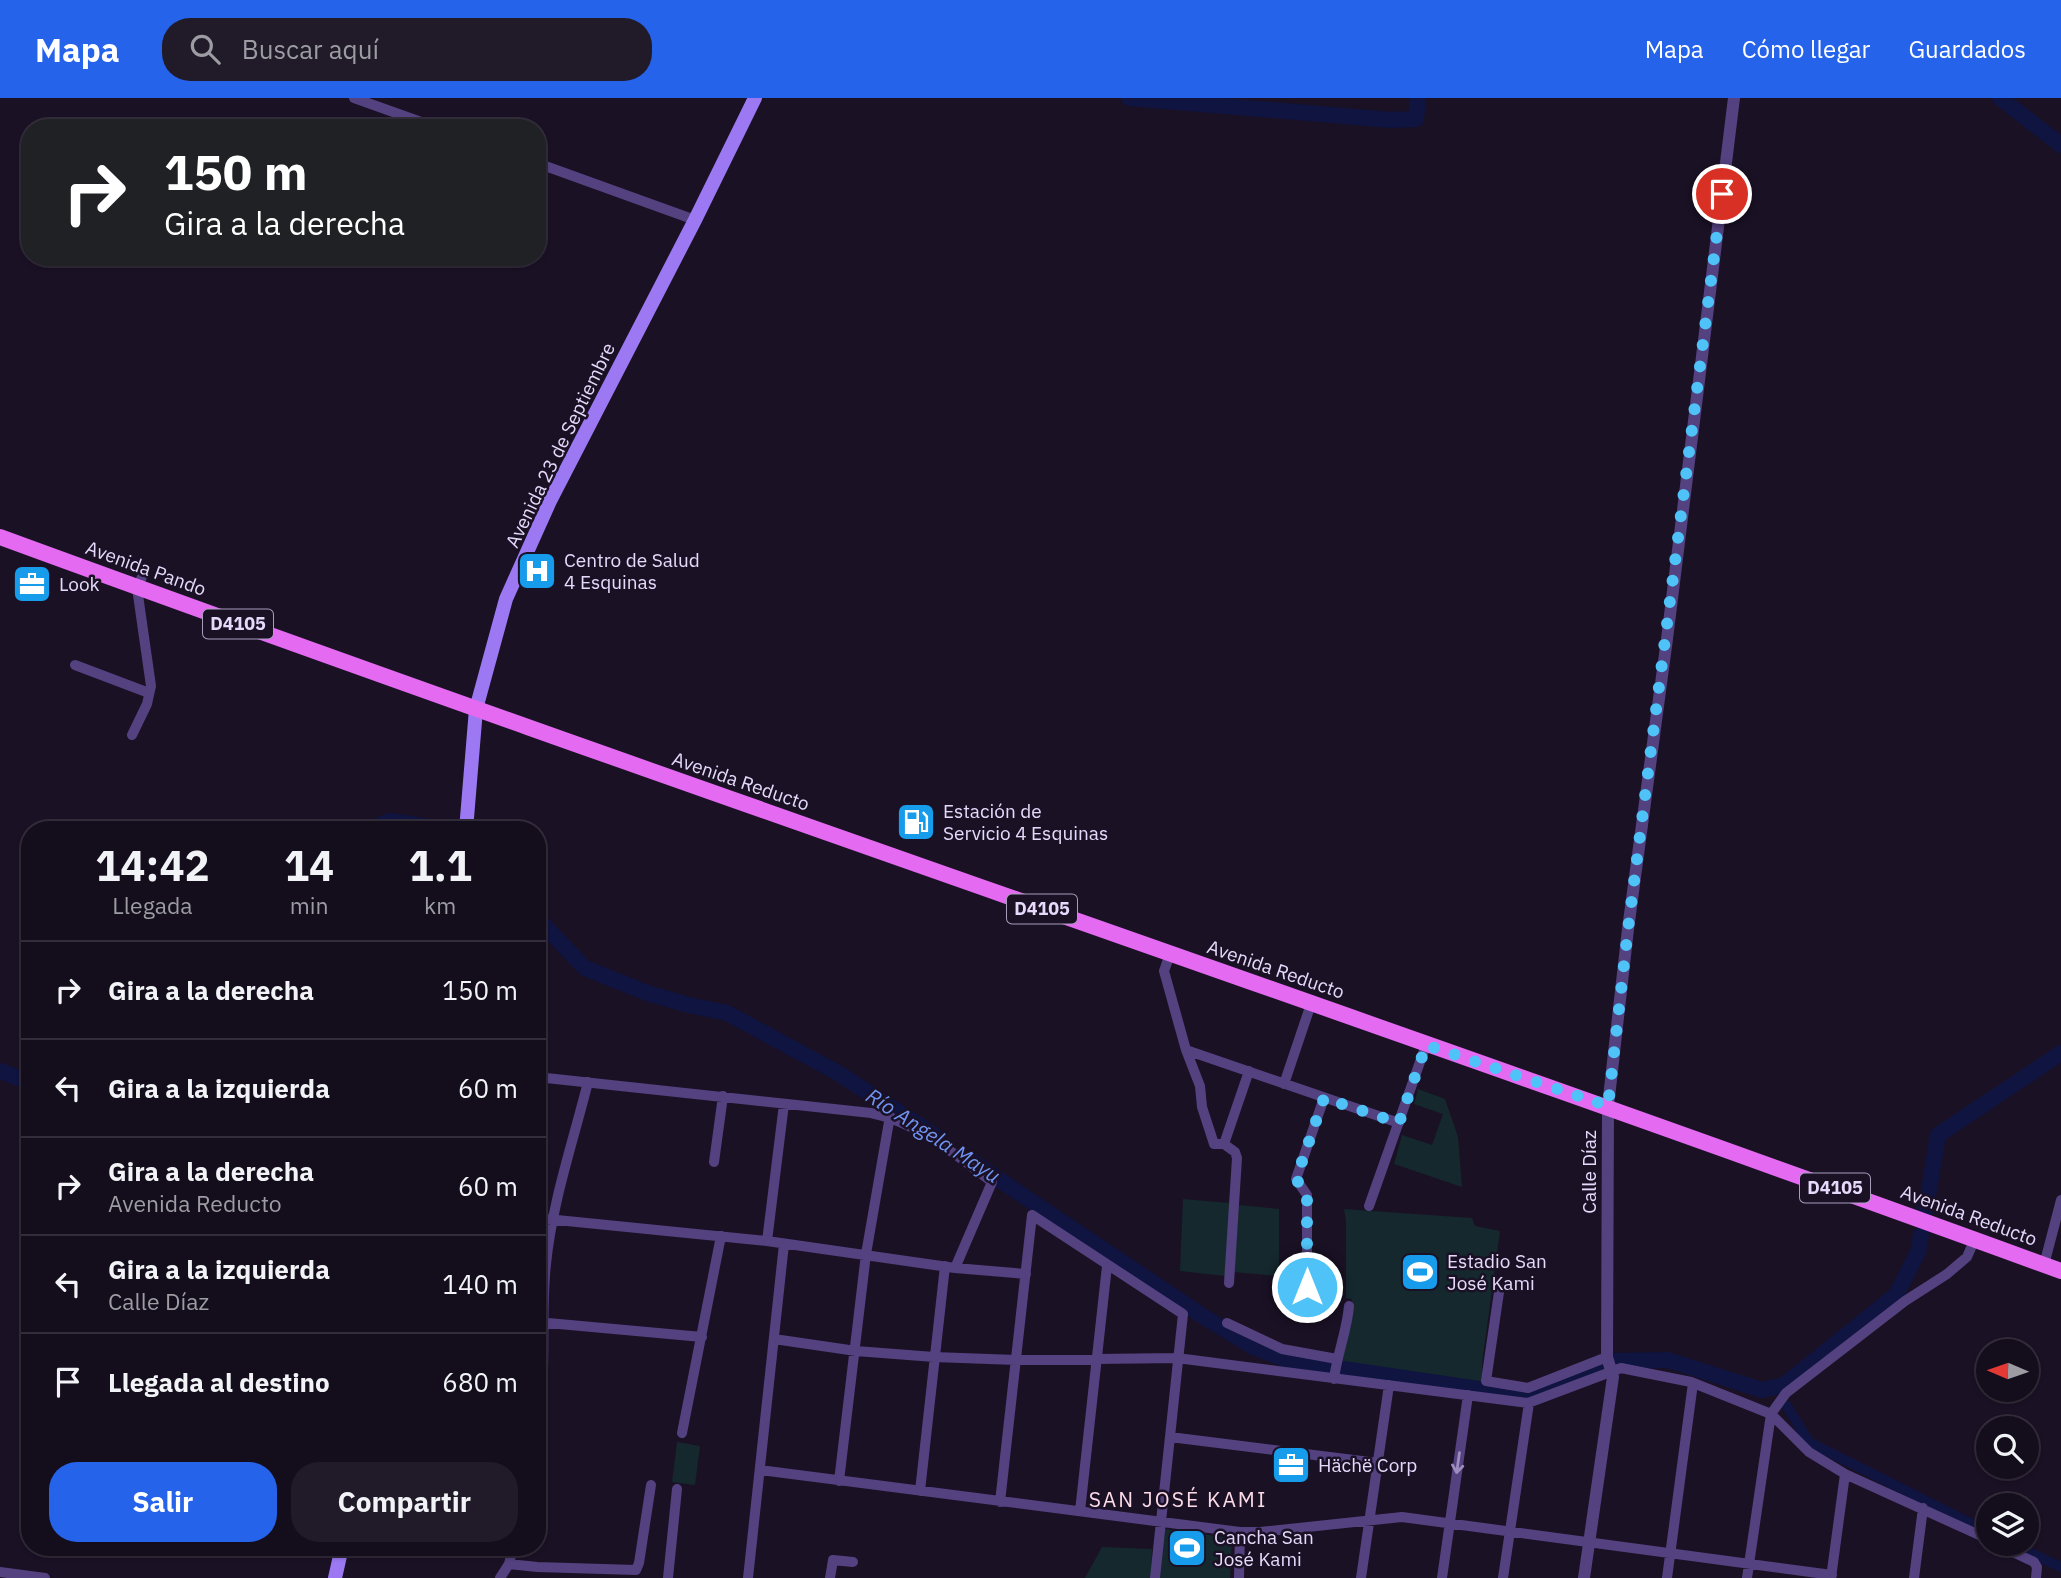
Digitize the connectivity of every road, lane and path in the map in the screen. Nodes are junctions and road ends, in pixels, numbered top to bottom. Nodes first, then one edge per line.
1 (354, 98) edge
2 (755, 98) edge
3 (1734, 98) edge
4 (413, 119) edge
5 (546, 166) edge
6 (695, 220) junction
7 (0, 537) edge
8 (140, 582) junction
9 (75, 665) dead end
10 (149, 693) junction
11 (476, 709) junction
12 (132, 735) dead end
13 (467, 821) edge
14 (1170, 954) junction
15 (1311, 1004) junction
16 (1426, 1045) junction
17 (1186, 1050) junction
18 (1249, 1071) junction
19 (546, 1078) edge
20 (588, 1082) junction
21 (1284, 1084) junction
22 (723, 1096) junction
23 (1324, 1098) junction
24 (784, 1104) junction
25 (1608, 1106) junction
26 (890, 1116) junction
27 (1399, 1123) junction
28 (1224, 1144) junction
29 (714, 1162) dead end
30 (2061, 1200) edge
31 (1369, 1206) dead end
32 (546, 1219) edge
33 (553, 1220) junction
34 (721, 1236) junction
35 (767, 1241) junction
36 (1974, 1241) junction
37 (784, 1244) junction
38 (866, 1254) junction
39 (546, 1265) edge
40 (2044, 1265) junction
41 (1107, 1266) junction
42 (950, 1267) junction
43 (2061, 1271) edge
44 (1026, 1274) junction
45 (1229, 1283) dead end
46 (1307, 1287) dead end
47 (1499, 1292) dead end
48 (1349, 1306) dead end
49 (546, 1322) edge
50 (1227, 1323) dead end
51 (702, 1337) junction
52 (774, 1339) junction
53 (856, 1351) junction
54 (934, 1357) junction
55 (1608, 1357) junction
56 (1096, 1358) junction
57 (1177, 1358) junction
58 (1337, 1359) junction
59 (1016, 1360) junction
60 (1610, 1371) junction
61 (1334, 1379) junction
62 (1693, 1383) junction
63 (1389, 1385) junction
64 (1468, 1395) junction
65 (1529, 1403) junction
66 (1770, 1414) junction
67 (682, 1433) dead end
68 (1171, 1437) junction
69 (1378, 1463) junction
70 (760, 1470) junction
71 (1845, 1474) junction
72 (839, 1481) junction
73 (651, 1485) dead end
74 (677, 1489) dead end
75 (920, 1491) junction
76 (1000, 1502) junction
77 (1923, 1508) junction
78 (1080, 1511) junction
79 (1159, 1520) junction
80 (1370, 1520) junction
81 (1450, 1522) junction
82 (1510, 1530) junction
83 (1240, 1532) junction
84 (1976, 1533) edge
85 (1590, 1541) junction
86 (1671, 1553) junction
87 (340, 1556) edge
88 (511, 1556) edge
89 (2021, 1556) edge
90 (853, 1562) dead end
91 (509, 1563) junction
92 (1749, 1564) junction
93 (0, 1572) edge
94 (1831, 1576) edge
95 (45, 1578) edge
96 (335, 1578) edge
97 (500, 1578) edge
98 (668, 1578) edge
99 (748, 1578) edge
100 (830, 1578) edge
101 (1155, 1578) edge
102 (1239, 1578) edge
103 (1361, 1578) edge
104 (1442, 1578) edge
105 (1503, 1578) edge
106 (1584, 1578) edge
107 (1667, 1578) edge
108 (1747, 1578) edge
109 (1914, 1578) edge
110 (2036, 1578) edge

1 - 4 street
2 - 6 main road, Avenida 23 de Septiembre
3 - 25 street, Calle Díaz
5 - 6 street
6 - 11 main road, Avenida 23 de Septiembre
7 - 8 main road, Avenida Pando / D4105
8 - 10 street
8 - 11 main road, Avenida Pando / D4105
9 - 10 street
10 - 12 street
11 - 13 main road, Avenida 23 de Septiembre
11 - 14 main road, Avenida Reducto / D4105
14 - 15 main road, Avenida Reducto / D4105
14 - 17 street
15 - 16 main road, Avenida Reducto / D4105
15 - 21 street
16 - 25 main road, Avenida Reducto / D4105
16 - 27 street
17 - 18 street
17 - 28 street
18 - 21 street
18 - 28 street
19 - 20 street
20 - 22 street
20 - 33 street
21 - 23 street
22 - 24 street
22 - 29 street
23 - 27 street
23 - 46 street
24 - 26 street
24 - 35 street
25 - 36 main road, Avenida Reducto / D4105
25 - 55 street, Calle Díaz
26 - 38 street
26 - 42 street
27 - 31 street
28 - 45 street
30 - 40 street
32 - 33 street
33 - 34 street
33 - 39 street
34 - 35 street
34 - 51 street
35 - 37 street
36 - 40 main road, Avenida Reducto / D4105
36 - 66 street
37 - 38 street
37 - 52 street
38 - 42 street
38 - 53 street
40 - 43 main road, Avenida Reducto / D4105
41 - 44 street
41 - 56 street
41 - 57 street
42 - 44 street
42 - 54 street
44 - 59 street
47 - 55 street
48 - 58 street
49 - 51 street
50 - 58 street
51 - 67 street
52 - 53 street
52 - 70 street
53 - 54 street
53 - 72 street
54 - 59 street
54 - 75 street
55 - 60 street, Calle Díaz
56 - 57 street
56 - 59 street
56 - 78 street
57 - 61 street
57 - 68 street
58 - 61 street
59 - 76 street
60 - 62 street
60 - 65 street
60 - 85 street, Calle Díaz
61 - 63 street
62 - 66 street
62 - 86 street
63 - 64 street
63 - 69 street
64 - 65 street
64 -> 81 street
65 - 82 street
66 - 71 street
66 - 92 street
68 - 69 street
68 - 79 street
69 - 80 street
70 - 72 street
70 - 99 street
71 - 77 street
71 - 94 street
72 - 75 street
73 - 91 street
74 - 98 street
75 - 76 street
76 - 78 street
77 - 84 street
77 - 109 street
78 - 79 street
79 - 83 street
79 - 101 street
80 - 81 street
80 - 83 street
80 - 103 street
81 - 82 street
81 - 104 street
82 - 85 street
82 - 105 street
83 - 102 street
85 - 86 street
85 - 106 street, Calle Díaz
86 - 92 street
86 - 107 street
87 - 96 main road
88 - 91 street
89 - 110 street
90 - 100 street
91 - 97 street
92 - 94 street
92 - 108 street
93 - 95 street

